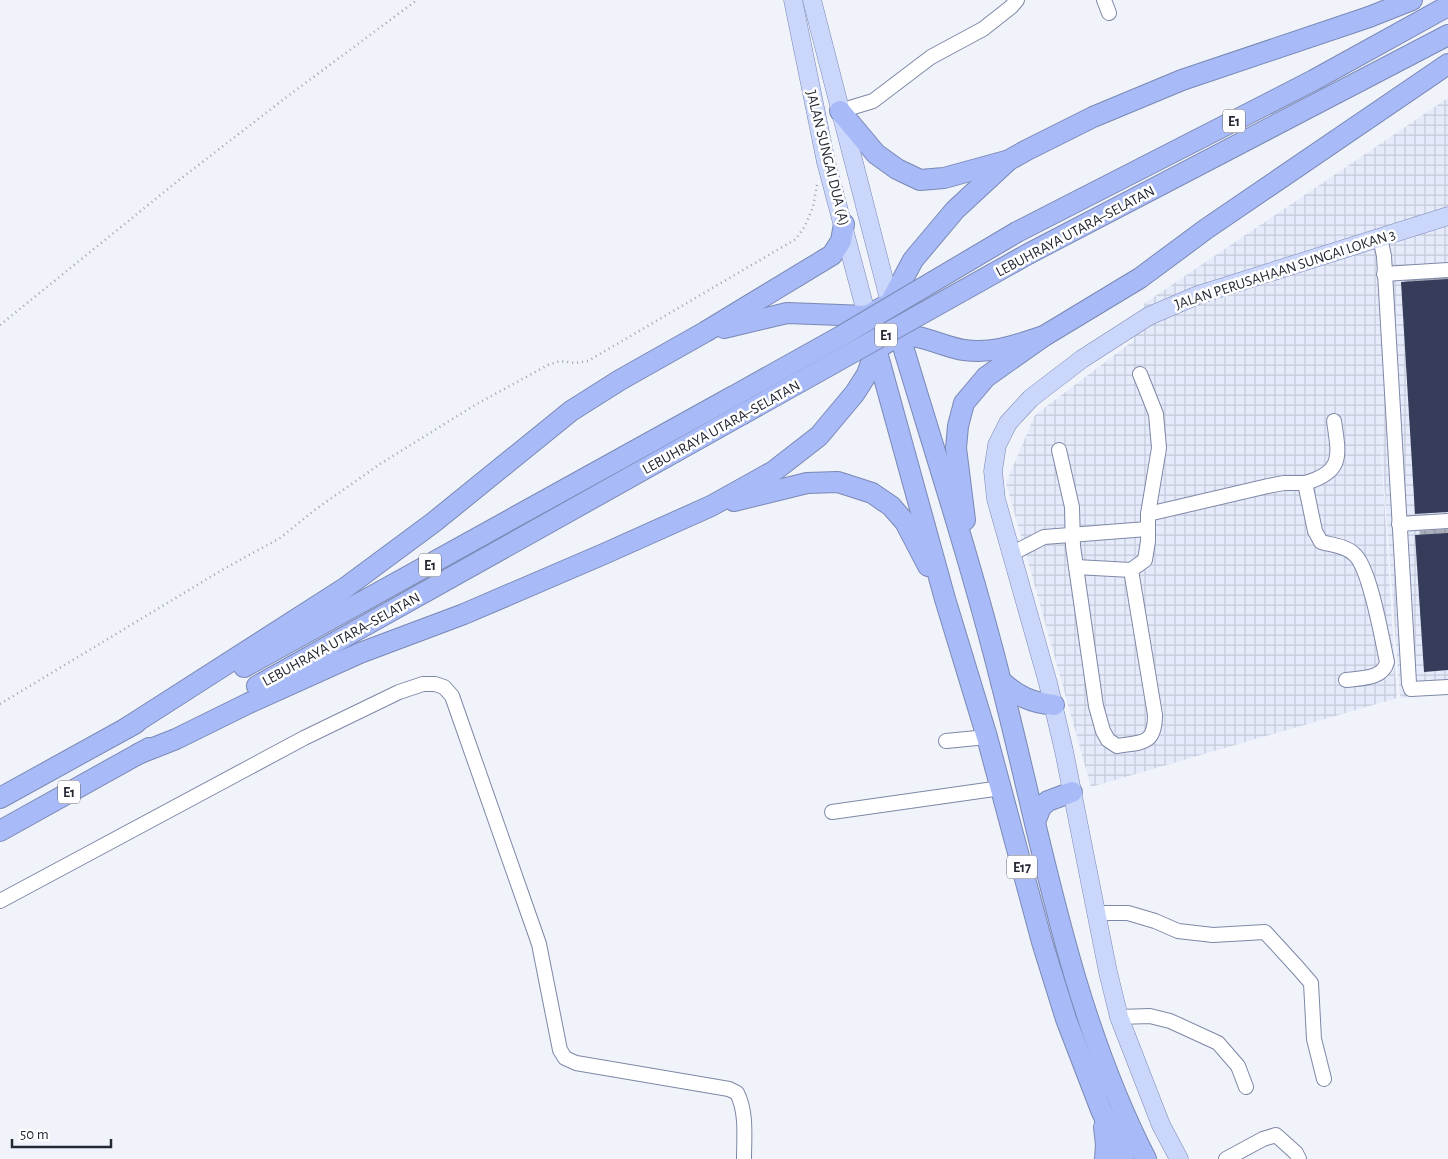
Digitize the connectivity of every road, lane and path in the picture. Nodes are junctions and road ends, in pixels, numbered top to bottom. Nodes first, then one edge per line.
1 (417, 0) edge
2 (793, 0) edge
3 (812, 0) edge
4 (1017, 0) edge
5 (1104, 0) edge
6 (1412, 0) edge
7 (1448, 6) edge
8 (1109, 13) dead end
9 (1448, 34) edge
10 (1448, 64) edge
11 (840, 111) junction
12 (1009, 160) junction
13 (826, 162) junction
14 (1448, 216) edge
15 (844, 224) junction
16 (1380, 238) junction
17 (1448, 270) edge
18 (1384, 274) junction
19 (890, 303) junction
20 (867, 316) junction
21 (0, 325) edge
22 (705, 332) junction
23 (900, 336) junction
24 (1044, 336) junction
25 (876, 349) junction
26 (1140, 374) dead end
27 (1334, 421) dead end
28 (1059, 450) dead end
29 (1305, 483) junction
30 (711, 506) junction
31 (1148, 514) junction
32 (1448, 521) edge
33 (1399, 524) junction
34 (1147, 529) junction
35 (1072, 535) junction
36 (1011, 554) junction
37 (1076, 567) junction
38 (1131, 570) junction
39 (972, 575) junction
40 (946, 599) junction
41 (1346, 680) dead end
42 (1001, 681) junction
43 (1448, 687) edge
44 (0, 704) edge
45 (1054, 705) junction
46 (125, 729) junction
47 (987, 737) junction
48 (946, 741) dead end
49 (138, 754) junction
50 (1001, 788) junction
51 (1072, 792) junction
52 (0, 798) edge
53 (832, 812) dead end
54 (1035, 822) junction
55 (0, 830) edge
56 (0, 901) edge
57 (1097, 913) junction
58 (1119, 1017) junction
59 (1324, 1080) dead end
60 (1246, 1087) dead end
61 (1101, 1110) junction
62 (744, 1159) edge
63 (1105, 1159) edge
64 (1124, 1159) edge
65 (1146, 1159) edge
66 (1179, 1159) edge
67 (1226, 1159) edge
68 (1299, 1159) edge

1 - 21 path
2 - 13 main road, JALAN SUNGAI DUA (A)
3 - 11 main road, JALAN SUNGAI DUA (A)
4 - 11 street
5 - 8 street
6 - 12 highway
7 - 46 highway, LEBUHRAYA UTARA–SELATAN / E1, bridge
9 - 49 highway, LEBUHRAYA UTARA–SELATAN / E1, bridge
10 - 24 highway
11 - 12 highway
11 - 19 main road, JALAN SUNGAI DUA (A)
12 - 19 highway
13 - 15 main road, JALAN SUNGAI DUA (A)
13 - 44 path
14 - 16 main road, JALAN PERUSAHAAN SUNGAI LOKAN 3
15 - 20 main road, JALAN SUNGAI DUA (A)
15 - 22 highway
16 - 18 street
16 - 36 main road, JALAN PERUSAHAAN SUNGAI LOKAN 3
17 - 18 street
18 - 33 street
19 - 20 highway
19 - 23 highway
20 - 22 highway
20 - 25 highway
22 - 46 highway
23 - 24 highway
23 - 25 highway
23 - 39 highway
24 - 39 highway
25 - 30 highway
25 - 40 highway
26 - 31 street
27 - 29 street
28 - 35 street
29 - 31 street
29 - 41 street
30 - 40 highway
30 - 49 highway
31 - 34 street
32 - 33 street
33 - 43 street
34 - 35 street
34 - 38 street
35 - 36 street
35 - 37 street
36 - 45 main road, JALAN PERUSAHAAN SUNGAI LOKAN 3
37 - 38 street
37 - 38 street
39 - 42 highway, E17
40 - 47 highway, E17
42 - 45 highway
42 - 54 highway, E17
45 - 51 main road, JALAN PERUSAHAAN SUNGAI LOKAN 3
46 - 52 highway, LEBUHRAYA UTARA–SELATAN / E1
47 - 48 street
47 - 50 highway, E17
49 - 55 highway, LEBUHRAYA UTARA–SELATAN / E1
50 - 53 street
50 - 61 highway, E17
51 - 54 highway
51 - 57 main road, JALAN PERUSAHAAN SUNGAI LOKAN 3
54 - 65 highway, E17
56 - 62 street
57 - 58 main road, JALAN PERUSAHAAN SUNGAI LOKAN 3
57 - 59 street
58 - 60 street
58 - 66 main road, JALAN PERUSAHAAN SUNGAI LOKAN 3
61 - 63 highway
61 - 64 highway, E17
67 - 68 street

